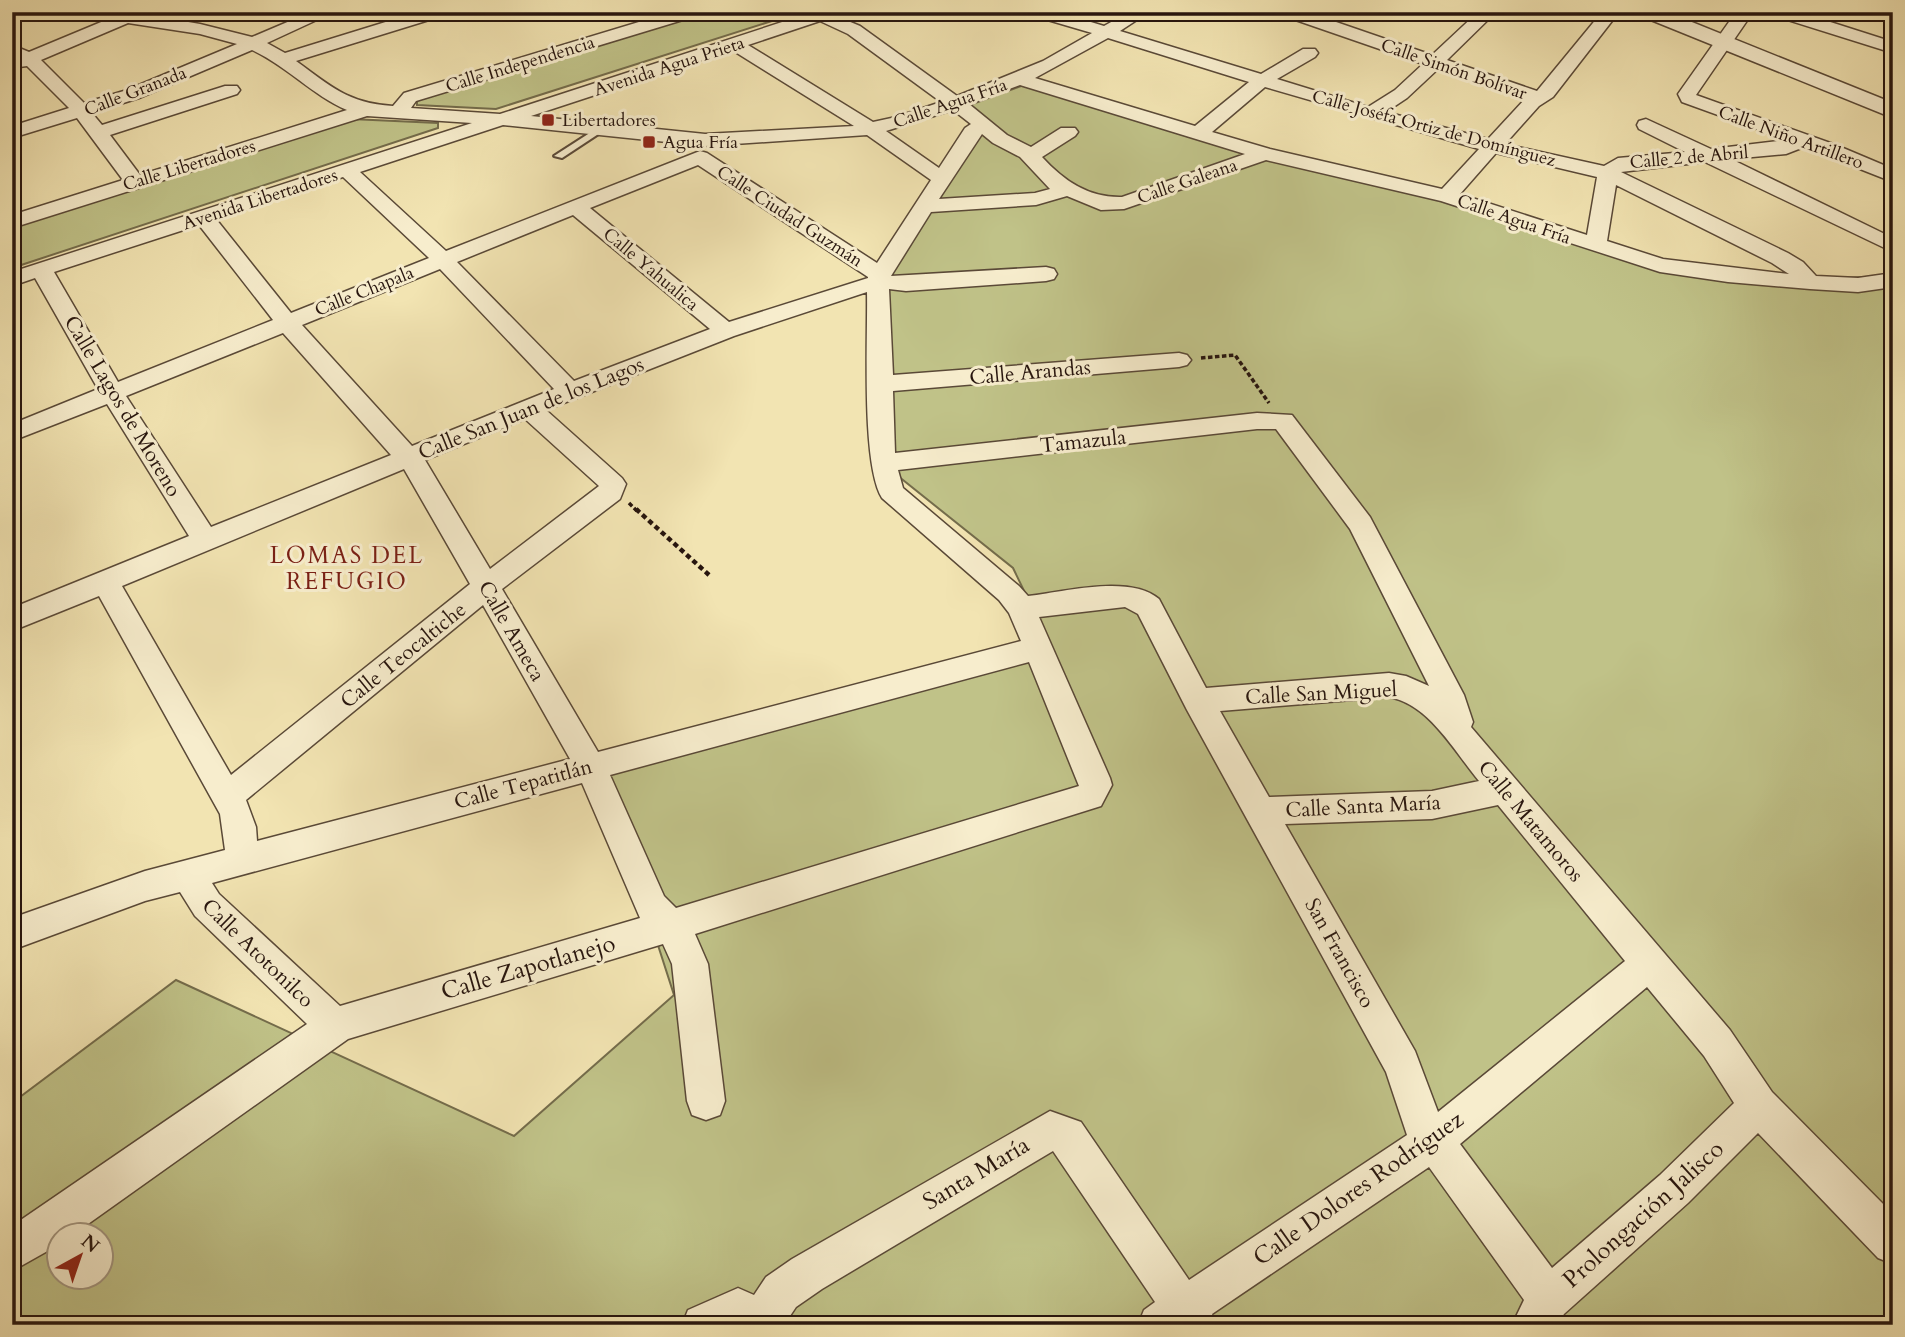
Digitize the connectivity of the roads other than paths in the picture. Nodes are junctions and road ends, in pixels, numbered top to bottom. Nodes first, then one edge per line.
1 (88, 12) edge
2 (326, 12) edge
3 (436, 12) edge
4 (634, 12) edge
5 (690, 12) edge
6 (1141, 12) edge
7 (1290, 12) edge
8 (1361, 12) edge
9 (1488, 12) edge
10 (1611, 12) edge
11 (1648, 12) edge
12 (1745, 12) edge
13 (1781, 12) edge
14 (1044, 13) edge
15 (826, 14) edge
16 (132, 15) edge
17 (662, 21) junction
18 (1340, 30) junction
19 (1107, 32) junction
20 (1723, 43) junction
21 (255, 44) junction
22 (734, 44) junction
23 (1893, 48) edge
24 (12, 50) edge
25 (1309, 53) dead end
26 (30, 59) junction
27 (283, 59) junction
28 (1433, 61) junction
29 (12, 66) edge
30 (1020, 79) junction
31 (1262, 81) junction
32 (231, 90) dead end
33 (1539, 98) junction
34 (955, 103) junction
35 (366, 110) junction
36 (1893, 111) edge
37 (80, 113) junction
38 (1371, 113) junction
39 (406, 114) junction
40 (508, 120) junction
41 (984, 125) junction
42 (1646, 125) dead end
43 (602, 129) junction
44 (869, 129) junction
45 (12, 132) edge
46 (1068, 132) dead end
47 (97, 133) junction
48 (1197, 134) junction
49 (1803, 140) junction
50 (1494, 146) junction
51 (703, 148) junction
52 (1265, 154) junction
53 (559, 156) dead end
54 (1031, 156) junction
55 (1708, 156) junction
56 (348, 171) junction
57 (1608, 173) junction
58 (1893, 176) edge
59 (940, 178) junction
60 (135, 182) junction
61 (1067, 190) junction
62 (1447, 196) junction
63 (576, 206) junction
64 (923, 206) junction
65 (204, 217) junction
66 (12, 222) edge
67 (1596, 246) junction
68 (1893, 246) edge
69 (442, 260) junction
70 (41, 270) junction
71 (1046, 274) dead end
72 (12, 279) edge
73 (879, 279) junction
74 (1893, 280) edge
75 (1810, 282) junction
76 (287, 323) junction
77 (726, 331) junction
78 (1180, 360) road end
79 (881, 384) junction
80 (570, 391) junction
81 (113, 394) junction
82 (528, 408) junction
83 (1283, 421) joint
84 (12, 433) edge
85 (408, 457) junction
86 (883, 463) junction
87 (206, 541) junction
88 (105, 582) junction
89 (487, 586) junction
90 (1021, 608) junction
91 (12, 620) edge
92 (1038, 648) junction
93 (1198, 701) junction
94 (1464, 742) junction
95 (590, 766) junction
96 (1506, 789) junction
97 (1094, 791) joint
98 (227, 797) junction
99 (1261, 811) junction
100 (242, 861) junction
101 (191, 873) junction
102 (669, 926) junction
103 (12, 933) edge
104 (1649, 963) junction
105 (335, 1026) junction
106 (706, 1101) dead end
107 (1758, 1106) junction
108 (1433, 1141) junction
109 (1893, 1243) edge
110 (12, 1250) edge
111 (1541, 1312) edge
112 (1179, 1319) edge
113 (738, 1321) edge

1 - 16 street, Calle Agua Fría
2 - 21 street, Calle Granada
3 - 27 street
4 - 17 street
5 - 17 street, Calle Independencia
6 - 19 street
7 - 18 street, Calle Simón Bolívar
8 - 18 street
9 - 28 street
10 - 33 street
11 - 20 street
12 - 20 street
13 - 23 street
14 - 19 street, Calle Joséfa Ortiz de Domínguez
15 - 22 street, Avenida Agua Prieta
15 - 34 street
16 - 21 street, Calle Agua Fría
16 - 26 street
17 - 39 street, Calle Independencia
18 - 28 street, Calle Simón Bolívar
19 - 30 street
19 - 31 street, Calle Joséfa Ortiz de Domínguez
20 - 36 street
20 - 49 street, Calle Niño Artillero
21 - 27 street, Calle Agua Fría
21 - 37 street, Calle Granada
22 - 40 street, Avenida Agua Prieta
22 - 44 street
24 - 26 street
25 - 31 street, Calle Galeana
26 - 29 street
26 - 37 street
27 - 35 street, Calle Agua Fría
28 - 33 street, Calle Simón Bolívar
28 - 38 street
30 - 34 street, Calle Agua Fría
30 - 48 street, Calle Agua Fría
31 - 38 street, Calle Joséfa Ortiz de Domínguez
31 - 48 street, Calle Galeana
32 - 47 street
33 - 50 street
34 - 41 street
34 - 44 street, Calle Agua Fría
35 - 39 street, Calle Agua Fría
35 - 60 street, Calle Libertadores
37 - 45 street, Calle Granada
37 - 47 street
38 - 50 street, Calle Joséfa Ortiz de Domínguez
39 - 40 street, Calle Agua Fría
40 - 43 street, Calle Agua Fría
40 - 56 street, Avenida Libertadores
41 - 54 street
41 - 59 street
42 - 55 street
43 - 51 street, Calle Agua Fría
43 - 53 lane
44 - 51 street, Calle Agua Fría
44 - 59 street
46 - 54 street
47 - 60 street
48 - 52 street, Calle Agua Fría
49 - 55 street, Calle 2 de Abril
49 - 58 street, Calle Niño Artillero
50 - 57 street, Calle Joséfa Ortiz de Domínguez
50 - 62 street
51 - 63 street, Calle Chapala
51 - 73 street, Calle Ciudad Guzmán
52 - 61 street, Calle Galeana
52 - 62 street, Calle Agua Fría
54 - 61 street
55 - 57 street, Calle 2 de Abril
55 - 68 street
56 - 65 street, Avenida Libertadores
56 - 69 street
57 - 67 street, Calle 2 de Abril
57 - 75 street, Calle Joséfa Ortiz de Domínguez
59 - 64 street
60 - 66 street, Calle Libertadores
61 - 64 street
62 - 67 street, Calle Agua Fría
63 - 69 street, Calle Chapala
63 - 77 street, Calle Yahualica
64 - 73 street
65 - 70 street, Avenida Libertadores
65 - 76 street, Calle Ameca
67 - 75 street, Calle Agua Fría
69 - 76 street, Calle Chapala
69 - 80 street
70 - 72 street, Avenida Libertadores
70 - 81 street, Calle Lagos de Moreno
71 - 73 street
73 - 77 street, Calle San Juan de los Lagos
73 - 79 street, Calle Ciudad Guzmán
74 - 75 street, Calle Agua Fría
76 - 81 street, Calle Chapala
76 - 85 street, Calle Ameca
77 - 80 street, Calle San Juan de los Lagos
78 - 79 street, Calle Arandas
79 - 86 street, Calle Ciudad Guzmán
80 - 82 street, Calle San Juan de los Lagos
81 - 84 street, Calle Chapala
81 - 87 street, Calle Lagos de Moreno
82 - 85 street, Calle San Juan de los Lagos
82 - 89 street, Calle Teocaltiche
83 - 86 street, Tamazula
83 - 94 street, Calle Matamoros
85 - 87 street, Calle San Juan de los Lagos
85 - 89 street, Calle Ameca
86 - 90 street, Calle Ciudad Guzmán
87 - 88 street, Calle San Juan de los Lagos
88 - 91 street, Calle San Juan de los Lagos
88 - 98 street
89 - 95 street, Calle Ameca
89 - 98 street, Calle Teocaltiche
90 - 92 street, Calle Ciudad Guzmán
90 - 93 street, San Francisco
92 - 95 street, Calle Tepatitlán
92 - 97 street, Calle Ciudad Guzmán
93 - 94 street, Calle San Miguel
93 - 99 street, San Francisco
94 - 96 street, Calle Matamoros
95 - 100 street, Calle Tepatitlán
95 - 102 street, Calle Ameca
96 - 99 street, Calle Santa María
96 - 104 street, Calle Matamoros
97 - 102 street, Calle Zapotlanejo
98 - 100 street
99 - 108 street, San Francisco
100 - 101 street, Calle Tepatitlán
101 - 103 street, Calle Tepatitlán
101 - 105 street, Calle Atotonilco
102 - 105 street, Calle Zapotlanejo
102 - 106 street, Calle Ameca
104 - 107 street, Calle Matamoros
104 - 108 street, Calle Dolores Rodríguez
105 - 110 street, Calle Zapotlanejo
107 - 109 street, Calle Matamoros
107 - 111 street, Prolongación Jalisco
108 - 111 street, San Francisco
108 - 112 street, Calle Dolores Rodríguez
112 - 113 street, Santa María

